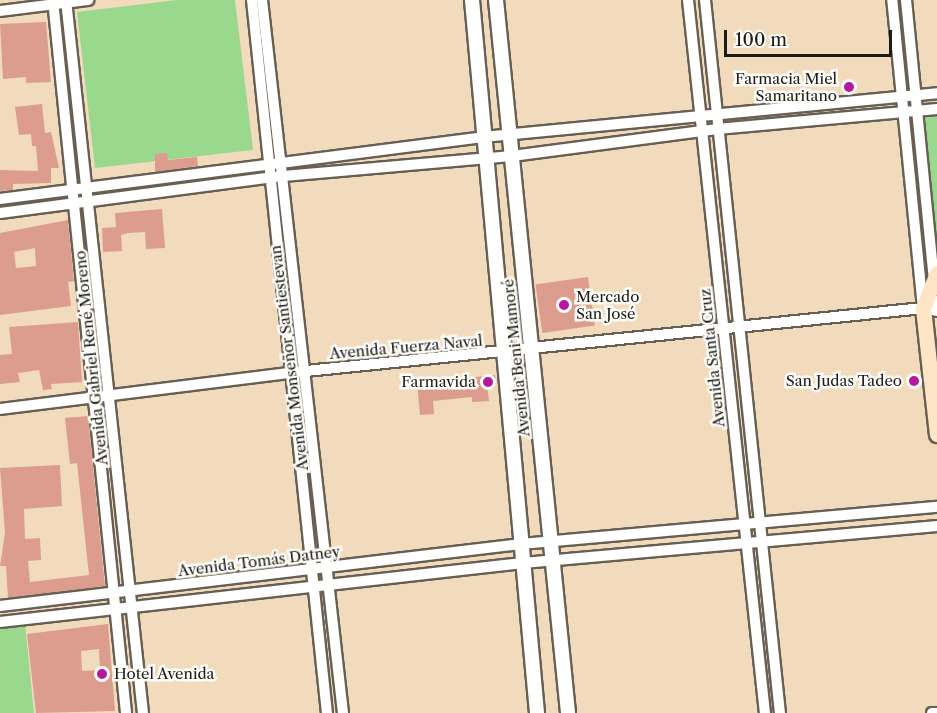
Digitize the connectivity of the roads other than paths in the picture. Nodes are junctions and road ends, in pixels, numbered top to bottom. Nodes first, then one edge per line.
1 (88, 0) edge
2 (252, 0) edge
3 (262, 0) edge
4 (472, 0) edge
5 (496, 0) edge
6 (688, 0) edge
7 (705, 0) edge
8 (892, 0) edge
9 (906, 0) edge
10 (54, 2) edge
11 (66, 2) edge
12 (0, 11) edge
13 (937, 93) edge
14 (916, 94) junction
15 (902, 96) junction
16 (937, 109) edge
17 (917, 110) junction
18 (904, 112) junction
19 (716, 114) junction
20 (701, 117) junction
21 (717, 129) junction
22 (702, 132) junction
23 (509, 135) junction
24 (483, 137) junction
25 (512, 156) junction
26 (486, 158) junction
27 (275, 162) junction
28 (278, 176) junction
29 (87, 188) junction
30 (73, 190) junction
31 (0, 199) edge
32 (88, 202) junction
33 (74, 204) junction
34 (0, 213) edge
35 (936, 282) edge
36 (933, 307) edge
37 (739, 327) junction
38 (724, 329) junction
39 (531, 349) junction
40 (503, 352) junction
41 (306, 371) junction
42 (290, 373) junction
43 (110, 395) junction
44 (94, 397) junction
45 (0, 409) edge
46 (937, 434) edge
47 (937, 507) edge
48 (759, 525) junction
49 (747, 526) junction
50 (937, 526) edge
51 (550, 541) junction
52 (761, 541) junction
53 (748, 543) junction
54 (521, 544) junction
55 (552, 562) junction
56 (523, 563) junction
57 (328, 568) junction
58 (311, 570) junction
59 (331, 583) junction
60 (312, 585) junction
61 (132, 591) junction
62 (115, 593) junction
63 (0, 606) edge
64 (134, 606) junction
65 (117, 608) junction
66 (0, 622) edge
67 (126, 713) edge
68 (143, 713) edge
69 (327, 713) edge
70 (342, 713) edge
71 (537, 713) edge
72 (568, 713) edge
73 (765, 713) edge
74 (780, 713) edge
75 (932, 713) edge
76 (937, 713) edge

1 - 11 street
2 - 27 street, Avenida Monseñor Santiestevan
3 - 27 street, Avenida Monseñor Santiestevan
4 - 24 street, Avenida Beni Mamoré
5 - 23 street, Avenida Beni Mamoré
6 - 20 street, Avenida Santa Cruz
7 - 19 street, Avenida Santa Cruz
8 - 15 street
9 - 14 street
10 - 11 street
10 - 12 street
10 - 30 street, Avenida Gabriel René Moreno
11 - 29 street, Avenida Gabriel René Moreno
13 - 14 street
14 - 15 street
14 - 17 street
15 - 18 street
15 - 19 street
16 - 17 street
17 - 18 street
17 - 35 street
18 - 21 street
18 - 36 street
19 - 20 street
19 - 21 street, Avenida Santa Cruz
20 - 22 street, Avenida Santa Cruz
20 - 23 street
21 - 22 street
21 - 37 street, Avenida Santa Cruz
22 - 25 street
22 - 38 street, Avenida Santa Cruz
23 - 24 street
23 - 25 street, Avenida Beni Mamoré
24 - 26 street, Avenida Beni Mamoré
24 - 27 street
25 - 26 street
25 - 39 street, Avenida Beni Mamoré
26 - 28 street
26 - 40 street, Avenida Beni Mamoré
27 - 28 street, Avenida Monseñor Santiestevan
27 - 29 street
28 - 32 street
28 - 41 street, Avenida Monseñor Santiestevan
28 - 42 street, Avenida Monseñor Santiestevan
29 - 30 street
29 - 32 street, Avenida Gabriel René Moreno
30 - 31 street
30 - 33 street, Avenida Gabriel René Moreno
32 - 33 street
32 - 43 street, Avenida Gabriel René Moreno
33 - 34 street
33 - 44 street, Avenida Gabriel René Moreno
35 - 36 main road
36 - 37 street, Avenida Fuerza Naval
36 - 46 main road
37 - 38 street, Avenida Fuerza Naval
37 - 48 street, Avenida Santa Cruz
38 - 39 street, Avenida Fuerza Naval
38 - 49 street, Avenida Santa Cruz
39 - 40 street, Avenida Fuerza Naval
39 - 51 street, Avenida Beni Mamoré
40 - 41 street, Avenida Fuerza Naval
40 - 54 street, Avenida Beni Mamoré
41 - 42 street, Avenida Fuerza Naval
41 - 57 street, Avenida Monseñor Santiestevan
42 - 43 street, Avenida Fuerza Naval
42 - 58 street, Avenida Monseñor Santiestevan
43 - 44 street, Avenida Fuerza Naval
43 - 61 street, Avenida Gabriel René Moreno
44 - 45 street, Avenida Fuerza Naval
44 - 62 street, Avenida Gabriel René Moreno
47 - 48 street, Avenida Tomás Datney
48 - 49 street, Avenida Tomás Datney
48 - 52 street, Avenida Santa Cruz
49 - 51 street, Avenida Tomás Datney
49 - 53 street, Avenida Santa Cruz
50 - 52 street, Avenida Tomás Datney
51 - 54 street, Avenida Tomás Datney
51 - 55 street, Avenida Beni Mamoré
52 - 53 street, Avenida Tomás Datney
52 - 74 street, Avenida Santa Cruz
53 - 55 street, Avenida Tomás Datney
53 - 73 street, Avenida Santa Cruz
54 - 56 street, Avenida Beni Mamoré
54 - 57 street, Avenida Tomás Datney
55 - 56 street, Avenida Tomás Datney
55 - 72 street, Avenida Beni Mamoré
56 - 59 street, Avenida Tomás Datney
56 - 71 street, Avenida Beni Mamoré
57 - 58 street, Avenida Tomás Datney
57 - 59 street, Avenida Monseñor Santiestevan
58 - 60 street, Avenida Monseñor Santiestevan
58 - 61 street, Avenida Tomás Datney
59 - 60 street, Avenida Tomás Datney
59 - 70 street, Avenida Monseñor Santiestevan
60 - 64 street, Avenida Tomás Datney
60 - 69 street, Avenida Monseñor Santiestevan
61 - 62 street, Avenida Tomás Datney
61 - 64 street, Avenida Gabriel René Moreno
62 - 63 street, Avenida Tomás Datney
62 - 65 street, Avenida Gabriel René Moreno
64 - 65 street, Avenida Tomás Datney
64 - 68 street, Avenida Gabriel René Moreno
65 - 66 street
65 - 67 street, Avenida Gabriel René Moreno
75 - 76 street

